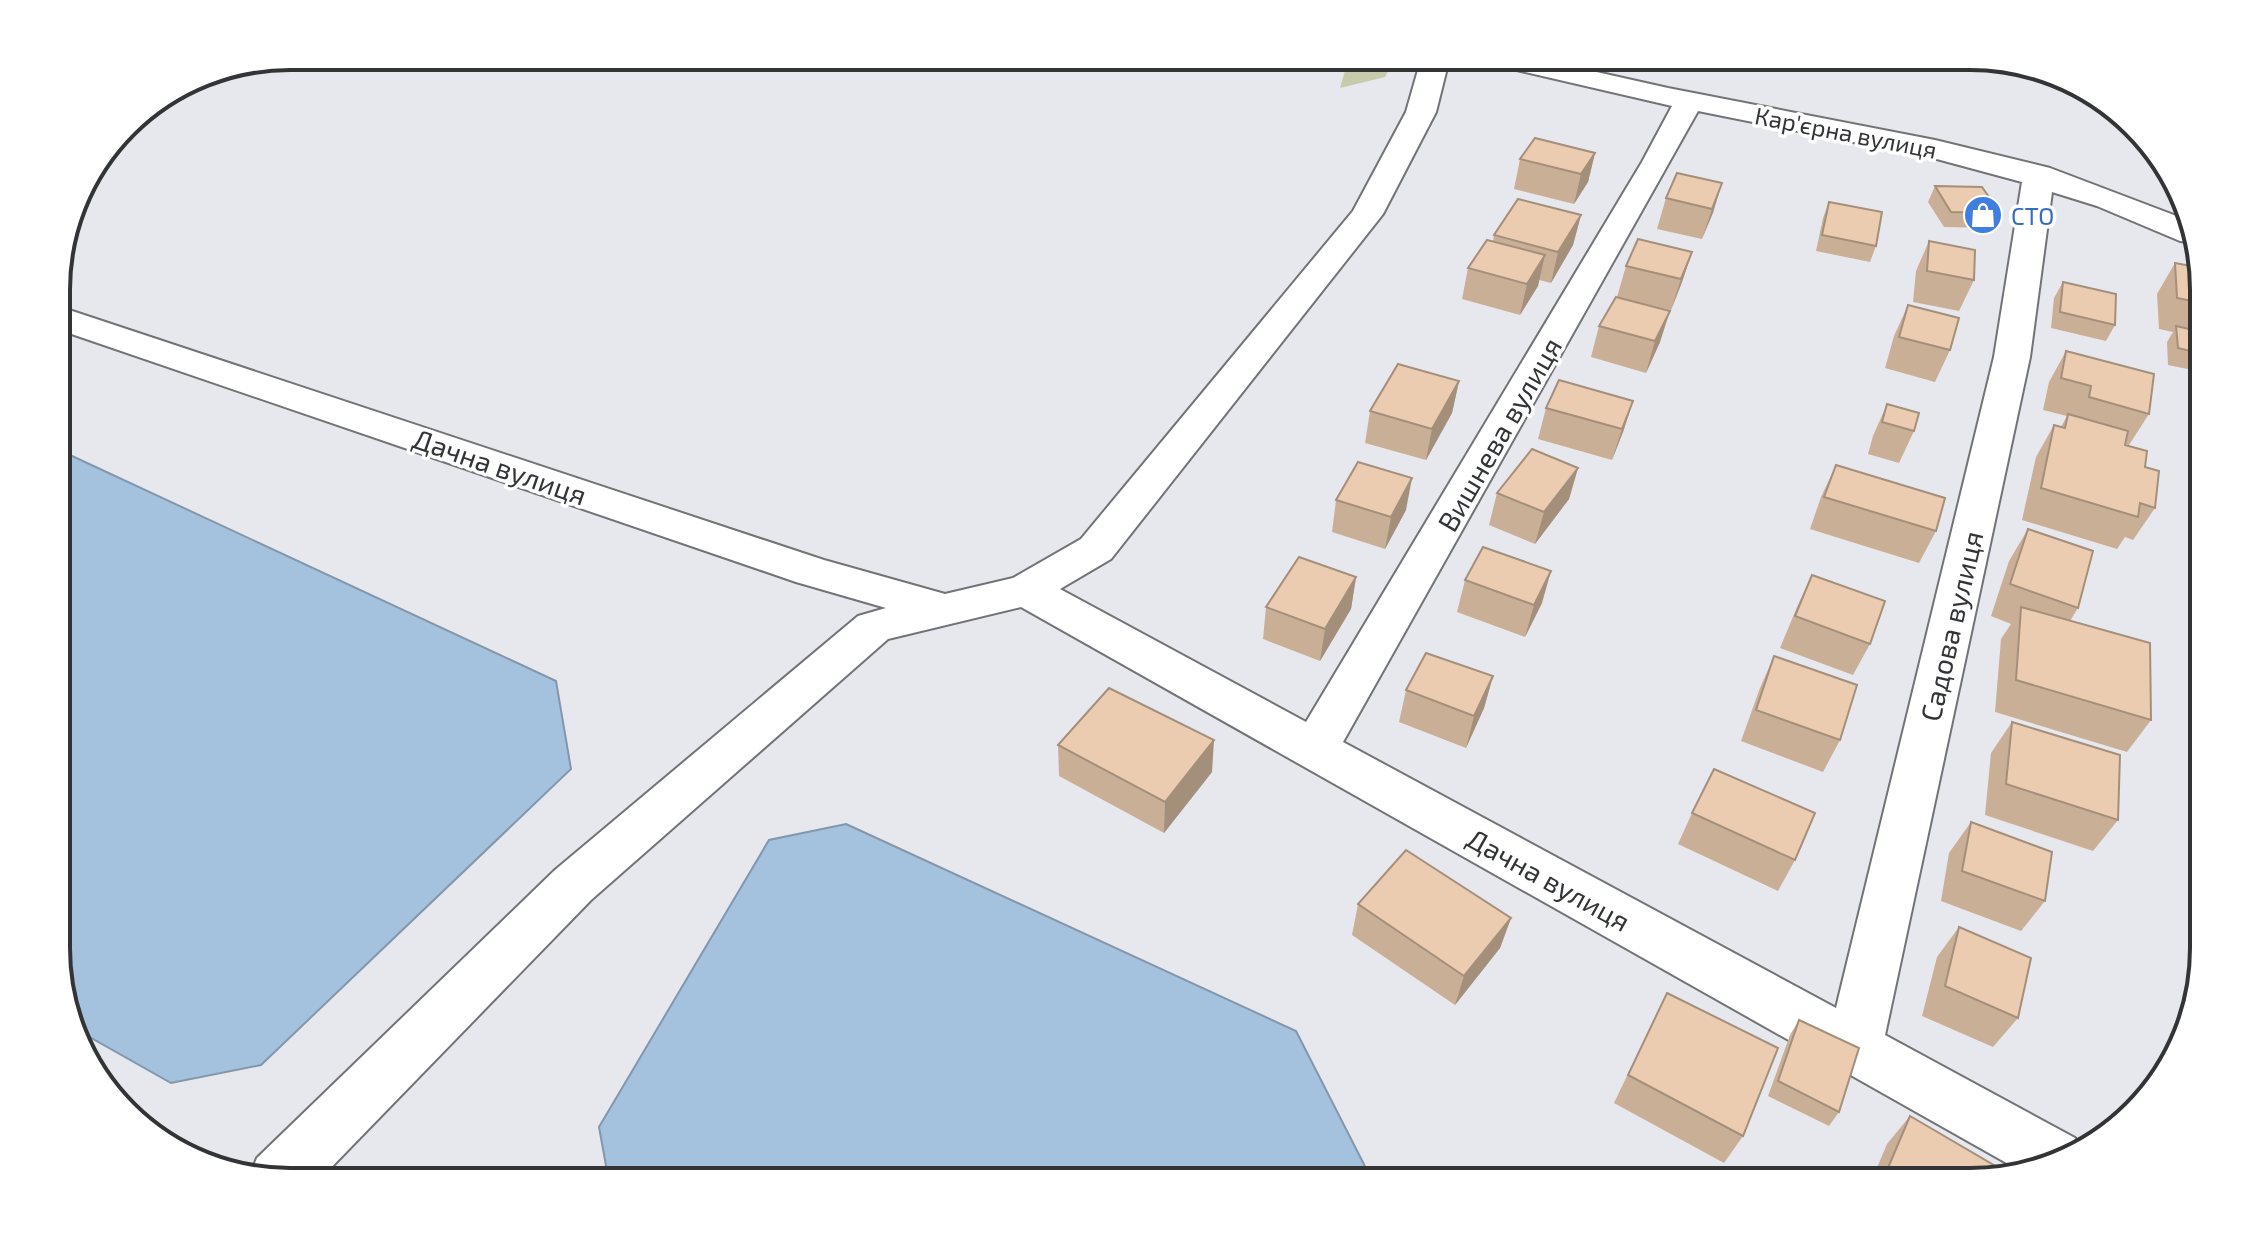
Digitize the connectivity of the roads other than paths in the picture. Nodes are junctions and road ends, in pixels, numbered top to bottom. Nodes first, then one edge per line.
1 (1432, 70) edge
2 (1543, 70) edge
3 (1684, 109) junction
4 (2037, 188) junction
5 (2182, 229) edge
6 (70, 321) edge
7 (1036, 595) junction
8 (945, 610) junction
9 (1315, 749) junction
10 (1854, 1048) junction
11 (2046, 1154) edge
12 (289, 1168) edge

1 - 7 street
2 - 3 street, Кар'єрна вулиця
3 - 4 street, Кар'єрна вулиця
3 - 9 street, Вишнева вулиця
4 - 5 street, Кар'єрна вулиця
4 - 10 street, Садова вулиця
6 - 8 street, Дачна вулиця
7 - 8 street
7 - 9 street, Дачна вулиця
8 - 12 street
9 - 10 street, Дачна вулиця
10 - 11 street, Дачна вулиця

